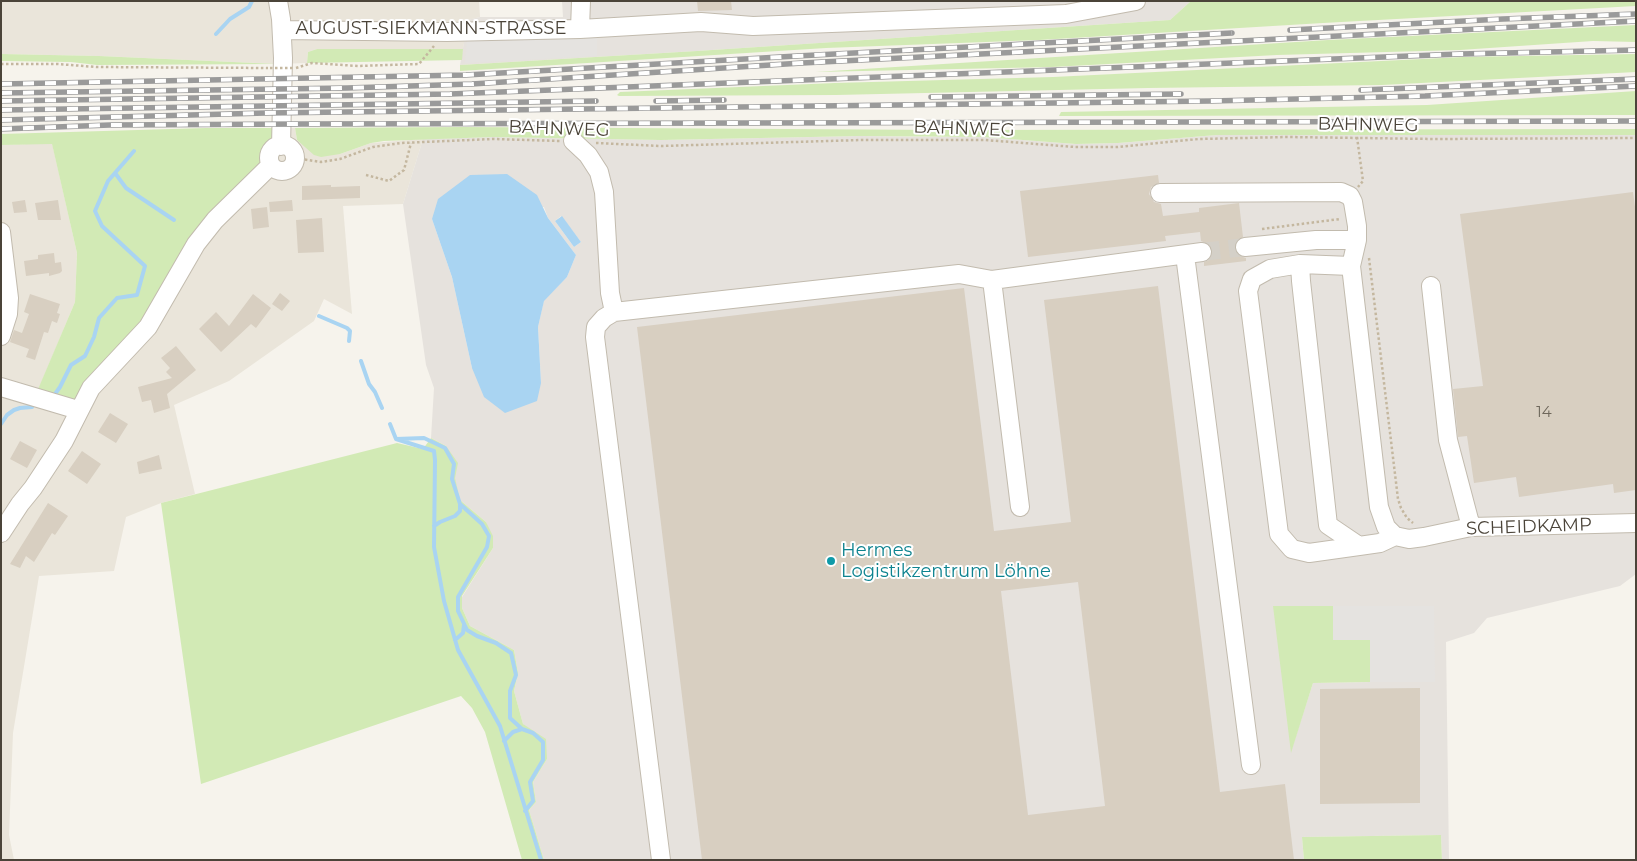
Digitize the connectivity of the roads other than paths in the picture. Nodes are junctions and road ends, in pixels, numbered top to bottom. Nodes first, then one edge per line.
1 (278, 1) edge
2 (580, 1) edge
3 (1136, 1) edge
4 (580, 29) junction
5 (282, 30) junction
6 (573, 142) road end
7 (281, 146) junction
8 (271, 165) junction
9 (1160, 193) dead end
10 (1, 232) edge
11 (1357, 240) junction
12 (1245, 247) tunnel mouth
13 (1300, 264) junction
14 (1351, 266) junction
15 (992, 280) junction
16 (1430, 286) dead end
17 (614, 312) junction
18 (1, 336) edge
19 (1, 387) edge
20 (78, 410) junction
21 (1020, 507) dead end
22 (1636, 523) edge
23 (1471, 527) junction
24 (1, 533) edge
25 (1395, 536) junction
26 (1359, 546) junction
27 (1251, 766) dead end
28 (661, 860) edge

1 - 5 street
2 - 4 street
3 - 4 street, AUGUST-SIEKMANN-STRASSE
4 - 5 street, AUGUST-SIEKMANN-STRASSE
5 - 7 street
6 - 17 street
7 - 8 street
7 - 8 street
8 - 20 street
9 - 11 street
10 - 18 street
11 - 12 street
11 - 14 street
13 - 14 street
13 - 26 street
13 - 26 street
14 - 25 street
15 - 17 street
15 - 21 street
15 - 27 street
16 - 23 street
17 - 28 street
19 - 20 street
20 - 24 street
22 - 23 street, SCHEIDKAMP
23 - 25 street, SCHEIDKAMP
25 - 26 street

